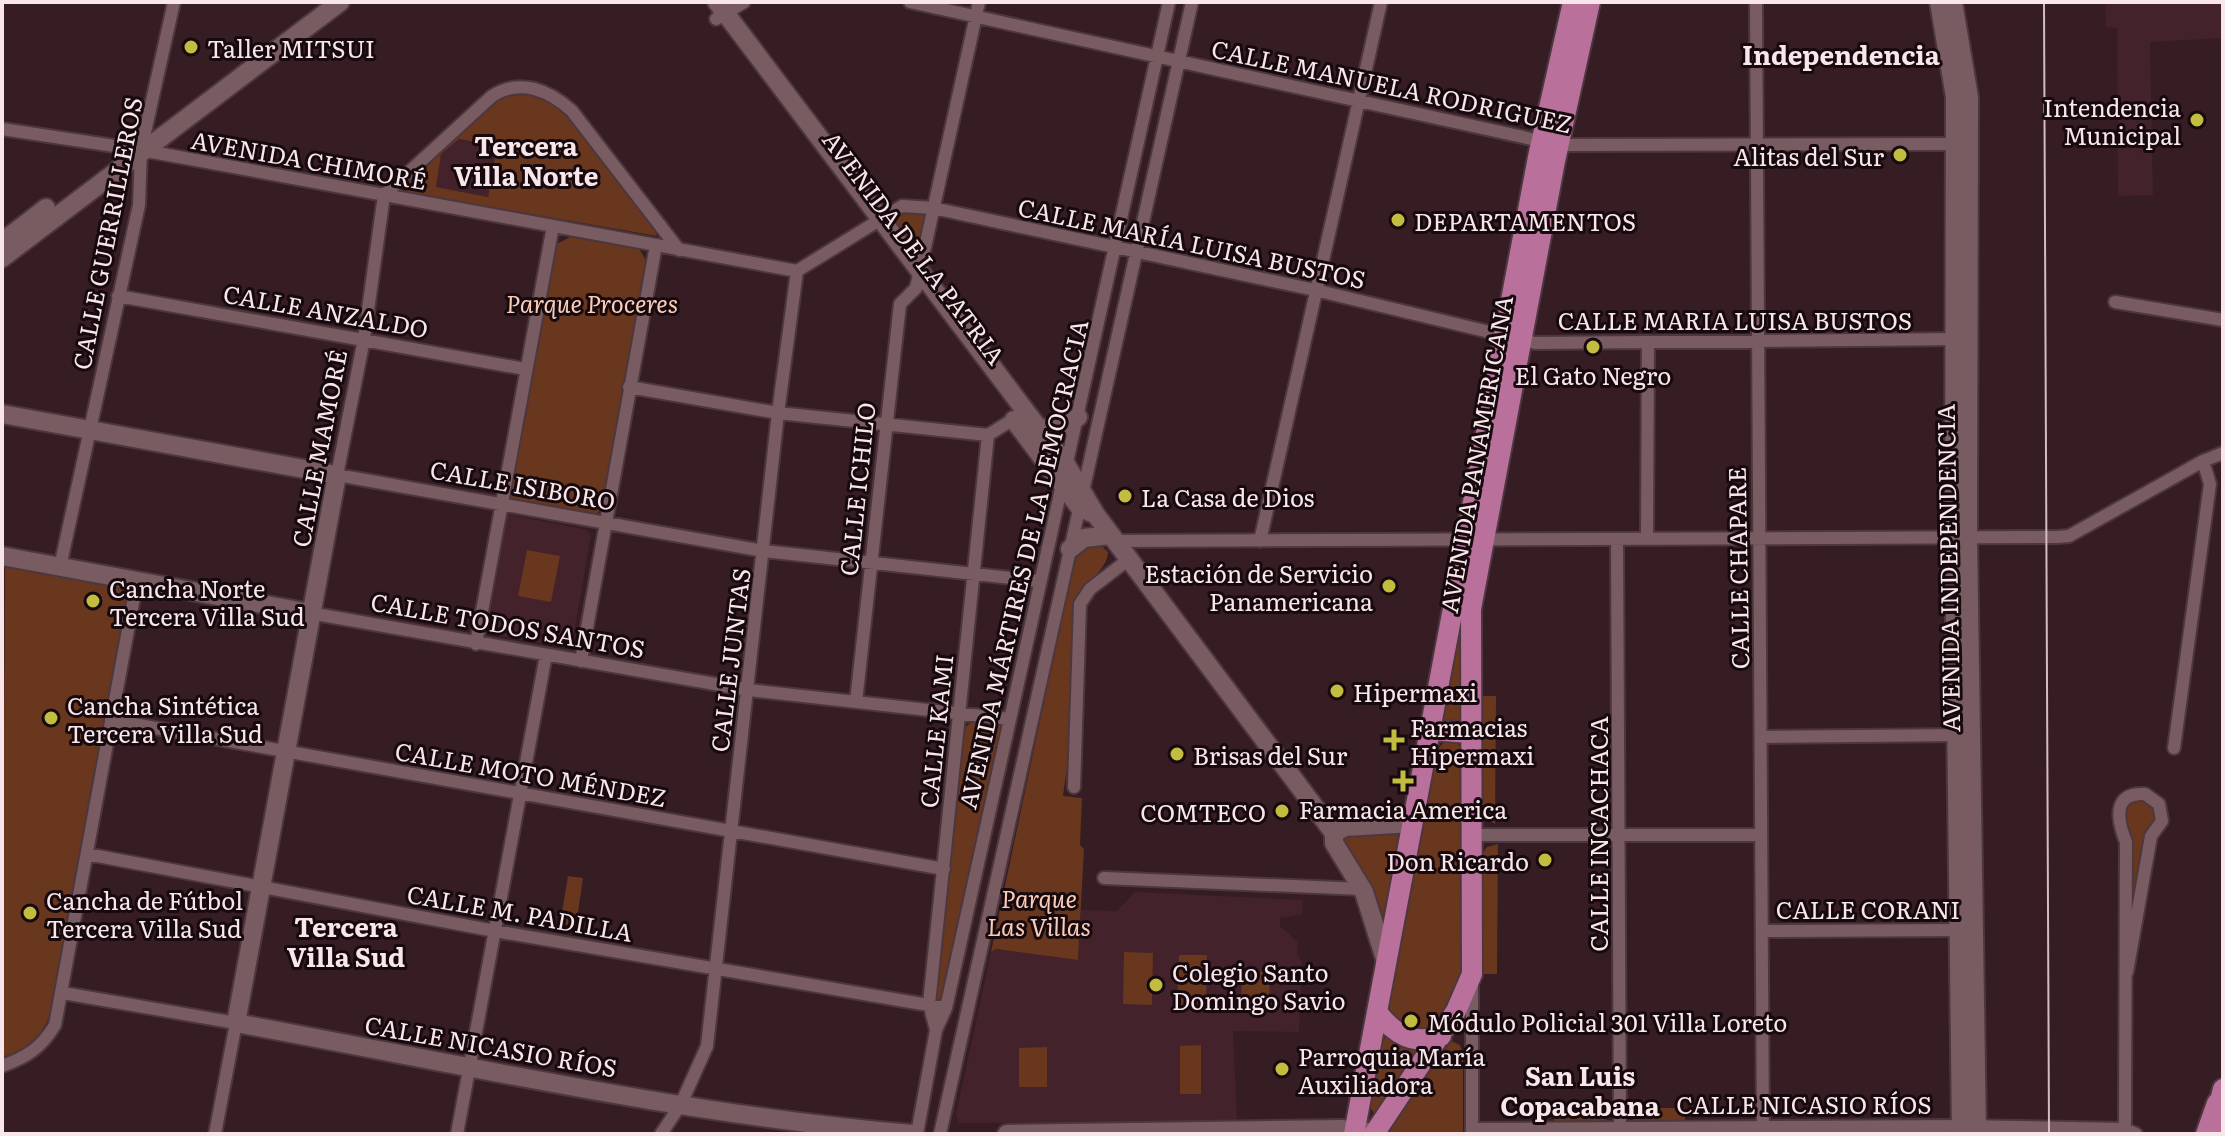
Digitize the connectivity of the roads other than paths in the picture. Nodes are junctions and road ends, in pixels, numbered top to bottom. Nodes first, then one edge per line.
1 (320, 2) edge
2 (340, 2) edge
3 (701, 2) edge
4 (744, 2) edge
5 (910, 2) edge
6 (979, 2) edge
7 (1169, 2) edge
8 (1192, 2) edge
9 (1381, 2) edge
10 (1573, 2) edge
11 (1590, 2) edge
12 (1756, 2) edge
13 (1939, 2) edge
14 (1953, 2) edge
15 (171, 3) edge
16 (719, 11) edge
17 (976, 17) junction
18 (1157, 57) junction
19 (1178, 62) junction
20 (1358, 101) junction
21 (2, 129) edge
22 (147, 132) junction
23 (1550, 143) junction
24 (1961, 144) junction
25 (1758, 145) junction
26 (133, 150) junction
27 (384, 195) junction
28 (933, 208) junction
29 (875, 223) junction
30 (553, 226) junction
31 (2, 242) edge
32 (656, 245) junction
33 (1115, 249) junction
34 (679, 250) junction
35 (1136, 254) junction
36 (2, 258) edge
37 (797, 271) junction
38 (918, 280) junction
39 (1315, 290) junction
40 (118, 296) junction
41 (2115, 302) dead end
42 (2223, 320) edge
43 (1512, 335) junction
44 (364, 339) junction
45 (1961, 339) junction
46 (1757, 342) junction
47 (1648, 343) junction
48 (525, 369) junction
49 (629, 387) junction
50 (778, 413) junction
51 (2, 414) edge
52 (1019, 416) junction
53 (1078, 417) junction
54 (885, 425) junction
55 (1036, 429) junction
56 (89, 431) junction
57 (988, 435) junction
58 (2223, 453) edge
59 (2203, 461) junction
60 (1064, 474) junction
61 (337, 475) junction
62 (1087, 504) junction
63 (500, 505) junction
64 (605, 523) junction
65 (1759, 537) junction
66 (1961, 537) junction
67 (1113, 538) junction
68 (1647, 538) junction
69 (1617, 539) junction
70 (1260, 541) junction
71 (1473, 541) junction
72 (1070, 549) junction
73 (764, 551) junction
74 (2, 556) edge
75 (1129, 559) junction
76 (870, 563) junction
77 (60, 567) junction
78 (973, 574) junction
79 (137, 581) junction
80 (1038, 581) junction
81 (310, 613) junction
82 (476, 644) junction
83 (546, 655) junction
84 (581, 661) junction
85 (749, 690) junction
86 (856, 702) junction
87 (958, 713) junction
88 (1009, 719) junction
89 (111, 720) junction
90 (1430, 730) junction
91 (1471, 733) junction
92 (1965, 735) junction
93 (1761, 737) junction
94 (2174, 748) dead end
95 (288, 752) junction
96 (1074, 787) dead end
97 (520, 795) junction
98 (1413, 823) junction
99 (731, 830) junction
100 (1334, 833) junction
101 (1472, 835) junction
102 (1619, 835) junction
103 (1761, 835) junction
104 (87, 854) junction
105 (944, 869) junction
106 (1104, 878) dead end
107 (263, 886) junction
108 (1362, 889) junction
109 (1967, 930) junction
110 (495, 931) junction
111 (1762, 931) junction
112 (1387, 966) junction
113 (717, 970) junction
114 (2127, 972) junction
115 (1472, 974) junction
116 (63, 993) junction
117 (929, 1004) junction
118 (946, 1008) junction
119 (1378, 1013) junction
120 (236, 1023) junction
121 (936, 1030) junction
122 (1441, 1036) junction
123 (1472, 1037) junction
124 (2, 1066) edge
125 (469, 1066) junction
126 (2221, 1092) edge
127 (681, 1104) junction
128 (2223, 1125) edge
129 (1620, 1129) junction
130 (828, 1130) edge
131 (1969, 1130) edge
132 (1472, 1131) edge
133 (1763, 1131) edge
134 (2130, 1132) edge
135 (1364, 1133) edge
136 (215, 1134) edge
137 (457, 1134) edge
138 (661, 1134) edge
139 (914, 1134) edge
140 (940, 1134) edge
141 (1007, 1134) edge
142 (1028, 1134) edge
143 (2206, 1134) edge

1 - 22 street
2 - 26 street
3 - 16 street, AVENIDA DE LA PATRIA
4 - 16 street
5 - 17 street, CALLE MANUELA RODRIGUEZ
6 - 17 street, CALLE ICHILO
7 - 18 street, AVENIDA MÁRTIRES DE LA DEMOCRACIA
8 - 19 street, AVENIDA MÁRTIRES DE LA DEMOCRACIA
9 - 20 street
10 - 23 main road, AVENIDA PANAMERICANA
11 - 23 main road, AVENIDA PANAMERICANA
12 - 25 street, CALLE CHAPARE
13 - 24 street, AVENIDA INDEPENDENCIA
14 - 24 street, AVENIDA INDEPENDENCIA
15 - 22 street, CALLE GUERRILLEROS
16 - 29 street, AVENIDA DE LA PATRIA
17 - 18 street, CALLE MANUELA RODRIGUEZ
17 - 28 street, CALLE ICHILO
18 - 19 street, CALLE MANUELA RODRIGUEZ
18 - 33 street, AVENIDA MÁRTIRES DE LA DEMOCRACIA
19 - 20 street, CALLE MANUELA RODRIGUEZ
19 - 35 street, AVENIDA MÁRTIRES DE LA DEMOCRACIA
20 - 23 street, CALLE MANUELA RODRIGUEZ
20 - 39 street
21 - 26 street, AVENIDA CHIMORÉ
22 - 26 street
23 - 25 street, CALLE MANUELA RODRIGUEZ
23 - 43 main road, AVENIDA PANAMERICANA
24 - 25 street, CALLE MANUELA RODRIGUEZ
24 - 45 street, AVENIDA INDEPENDENCIA
25 - 46 street, CALLE CHAPARE
26 - 27 street, AVENIDA CHIMORÉ
26 - 31 street
26 - 36 street
26 - 40 street, CALLE GUERRILLEROS
27 - 30 street, AVENIDA CHIMORÉ
27 - 34 street
27 - 44 street, CALLE MAMORÉ
28 - 29 street, CALLE MARÍA LUISA BUSTOS
28 - 33 street, CALLE MARÍA LUISA BUSTOS
28 - 38 street, CALLE ICHILO
29 - 37 street
29 - 38 street, AVENIDA DE LA PATRIA
30 - 32 street, AVENIDA CHIMORÉ
30 - 48 street
32 - 34 street, AVENIDA CHIMORÉ
32 - 49 street
33 - 35 street, CALLE MARÍA LUISA BUSTOS
33 - 53 street, AVENIDA MÁRTIRES DE LA DEMOCRACIA
34 - 37 street, AVENIDA CHIMORÉ
35 - 39 street, CALLE MARÍA LUISA BUSTOS
35 - 62 street, AVENIDA MÁRTIRES DE LA DEMOCRACIA
37 - 50 street, CALLE JUNTAS
38 - 52 street, AVENIDA DE LA PATRIA
38 - 54 street, CALLE ICHILO
39 - 43 street, CALLE MARÍA LUISA BUSTOS
39 - 70 street
40 - 44 street, CALLE ANZALDO
40 - 56 street, CALLE GUERRILLEROS
41 - 42 street
43 - 47 street, CALLE MARIA LUISA BUSTOS
43 - 71 main road, AVENIDA PANAMERICANA
44 - 48 street, CALLE ANZALDO
44 - 61 street, CALLE MAMORÉ
45 - 46 street, CALLE MARIA LUISA BUSTOS
45 - 66 street, AVENIDA INDEPENDENCIA
46 - 47 street, CALLE MARIA LUISA BUSTOS
46 - 65 street, CALLE CHAPARE
47 - 68 street
48 - 63 street
49 - 50 street
49 - 64 street
50 - 54 street
50 - 73 street, CALLE JUNTAS
51 - 56 street, CALLE ISIBORO
52 - 55 street, AVENIDA DE LA PATRIA
52 - 57 street
52 - 60 street, AVENIDA DE LA PATRIA
53 - 55 street
53 - 60 street, AVENIDA MÁRTIRES DE LA DEMOCRACIA
54 - 57 street
54 - 76 street, CALLE ICHILO
55 - 60 street, AVENIDA DE LA PATRIA
56 - 61 street, CALLE ISIBORO
56 - 77 street, CALLE GUERRILLEROS
57 - 78 street, CALLE KAMI
58 - 59 street
59 - 66 street
59 - 94 street
60 - 62 street, AVENIDA DE LA PATRIA
60 - 80 street, AVENIDA MÁRTIRES DE LA DEMOCRACIA
61 - 63 street, CALLE ISIBORO
61 - 81 street, CALLE MAMORÉ
62 - 67 street, AVENIDA DE LA PATRIA
62 - 72 street, AVENIDA MÁRTIRES DE LA DEMOCRACIA
63 - 64 street, CALLE ISIBORO
63 - 82 street
64 - 73 street, CALLE ISIBORO
64 - 84 street
65 - 66 street
65 - 68 street
65 - 93 street, CALLE CHAPARE
66 - 92 street, AVENIDA INDEPENDENCIA
67 - 70 street
67 - 72 street
67 - 75 street, AVENIDA DE LA PATRIA
68 - 69 street
69 - 71 street
69 - 102 street, CALLE INCACHACA
70 - 71 street
71 - 90 main road, AVENIDA PANAMERICANA
71 - 91 main road, AVENIDA PANAMERICANA
72 - 140 street, AVENIDA MÁRTIRES DE LA DEMOCRACIA
73 - 76 street, CALLE ISIBORO
73 - 85 street, CALLE JUNTAS
74 - 77 street, CALLE TODOS SANTOS
75 - 96 street
75 - 100 street, AVENIDA DE LA PATRIA
76 - 78 street, CALLE ISIBORO
76 - 86 street, CALLE ICHILO
77 - 79 street, CALLE TODOS SANTOS
78 - 80 street, CALLE ISIBORO
78 - 87 street, CALLE KAMI
79 - 81 street, CALLE TODOS SANTOS
79 - 89 street
80 - 88 street, AVENIDA MÁRTIRES DE LA DEMOCRACIA
81 - 82 street, CALLE TODOS SANTOS
81 - 95 street, CALLE MAMORÉ
82 - 83 street, CALLE TODOS SANTOS
83 - 84 street, CALLE TODOS SANTOS
83 - 97 street
84 - 85 street, CALLE TODOS SANTOS
85 - 86 street, CALLE TODOS SANTOS
85 - 99 street, CALLE JUNTAS
86 - 87 street, CALLE TODOS SANTOS
87 - 88 street, CALLE TODOS SANTOS
87 - 105 street, CALLE KAMI
88 - 118 street, AVENIDA MÁRTIRES DE LA DEMOCRACIA
89 - 95 street, CALLE MOTO MÉNDEZ
89 - 104 street
90 - 91 main road
90 - 98 main road, AVENIDA PANAMERICANA
91 - 101 main road, AVENIDA PANAMERICANA
92 - 93 street
92 - 109 street, AVENIDA INDEPENDENCIA
93 - 103 street, CALLE CHAPARE
95 - 97 street, CALLE MOTO MÉNDEZ
95 - 107 street, CALLE MAMORÉ
97 - 99 street, CALLE MOTO MÉNDEZ
97 - 110 street
98 - 100 street
98 - 112 main road, AVENIDA PANAMERICANA
99 - 105 street, CALLE MOTO MÉNDEZ
99 - 113 street, CALLE JUNTAS
100 - 108 street, AVENIDA DE LA PATRIA
101 - 102 street
101 - 115 main road, AVENIDA PANAMERICANA
102 - 103 street
102 - 129 street, CALLE INCACHACA
103 - 111 street, CALLE CHAPARE
104 - 107 street, CALLE M. PADILLA
104 - 116 street
105 - 117 street, CALLE KAMI
106 - 108 street
107 - 110 street, CALLE M. PADILLA
107 - 120 street, CALLE MAMORÉ
108 - 112 street, AVENIDA DE LA PATRIA
109 - 111 street, CALLE CORANI
109 - 131 street, AVENIDA INDEPENDENCIA
110 - 113 street, CALLE M. PADILLA
110 - 125 street
111 - 133 street, CALLE CHAPARE
112 - 119 main road, AVENIDA PANAMERICANA
113 - 117 street, CALLE M. PADILLA
113 - 127 street, CALLE JUNTAS
114 - 114 street
114 - 134 street
115 - 122 main road, AVENIDA PANAMERICANA
115 - 123 street
116 - 120 street, CALLE NICASIO RÍOS
116 - 124 street
117 - 118 street, CALLE M. PADILLA
117 - 121 street, CALLE KAMI
118 - 121 street, AVENIDA MÁRTIRES DE LA DEMOCRACIA
119 - 122 main road
119 - 135 main road, AVENIDA PANAMERICANA
120 - 125 street, CALLE NICASIO RÍOS
120 - 136 street, CALLE MAMORÉ
121 - 139 street, AVENIDA MÁRTIRES DE LA DEMOCRACIA
122 - 123 street
122 - 135 main road, AVENIDA PANAMERICANA
123 - 132 street
125 - 127 street, CALLE NICASIO RÍOS
125 - 137 street
126 - 128 main road
126 - 143 main road
127 - 130 street, CALLE NICASIO RÍOS
127 - 138 street, CALLE JUNTAS
129 - 132 street, CALLE NICASIO RÍOS
129 - 133 street, CALLE NICASIO RÍOS
130 - 139 street, CALLE NICASIO RÍOS
131 - 133 street, CALLE NICASIO RÍOS
131 - 134 street, CALLE NICASIO RÍOS
135 - 142 street
141 - 142 street

